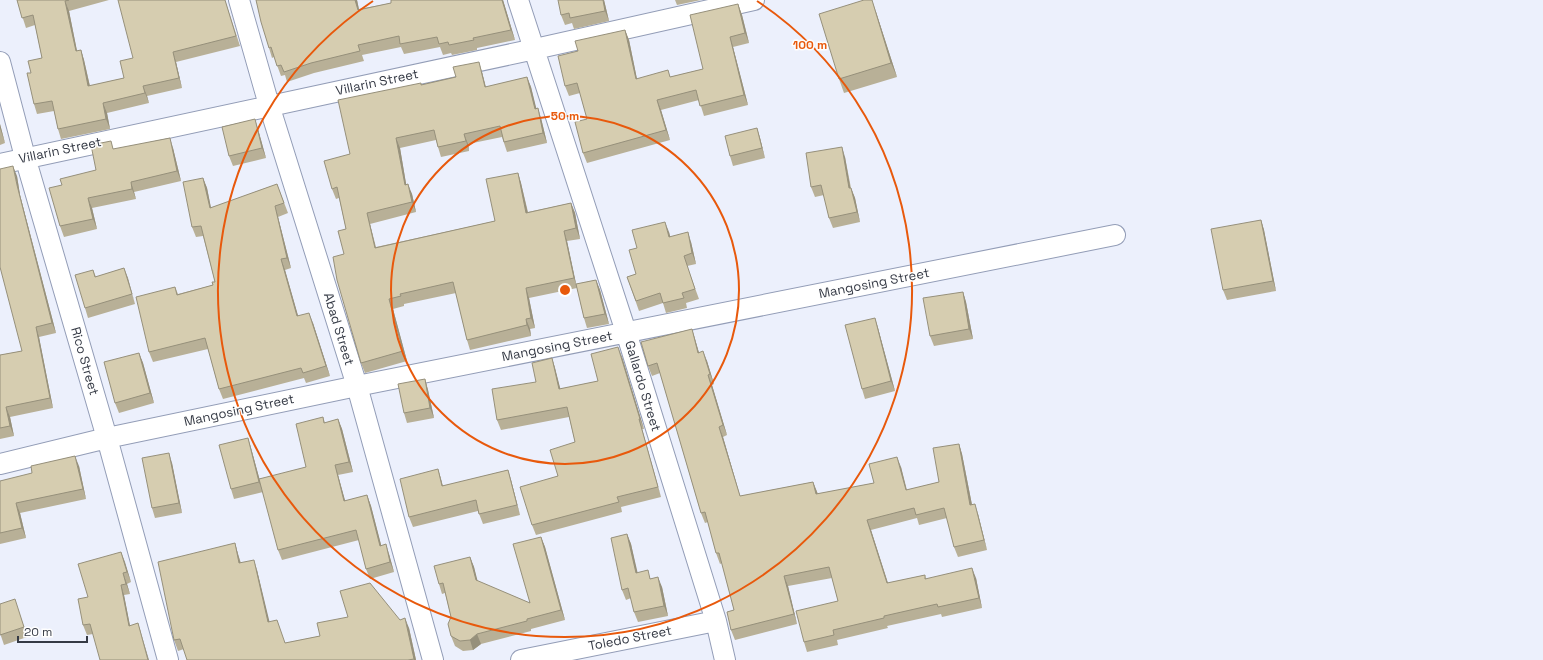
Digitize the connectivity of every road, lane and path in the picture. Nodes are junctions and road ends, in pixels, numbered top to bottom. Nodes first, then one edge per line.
1 (239, 0) edge
2 (518, 0) edge
3 (754, 0) edge
4 (535, 49) junction
5 (0, 62) edge
6 (269, 105) junction
7 (25, 157) junction
8 (0, 164) edge
9 (1115, 235) dead end
10 (626, 332) junction
11 (357, 386) junction
12 (107, 438) junction
13 (0, 464) edge
14 (716, 621) junction
15 (168, 660) edge
16 (434, 660) edge
17 (522, 660) edge
18 (725, 660) edge

1 - 6 street, Abad Street
2 - 4 street, Gallardo Street
3 - 4 street, Villarin Street
4 - 6 street, Villarin Street
4 - 10 street, Gallardo Street
5 - 7 street, Rico Street
6 - 7 street, Villarin Street
6 - 11 street, Abad Street
7 - 8 street, Villarin Street
7 - 12 street, Rico Street
9 - 10 street, Mangosing Street
10 - 11 street, Mangosing Street
10 - 14 street, Gallardo Street
11 - 12 street, Mangosing Street
11 - 16 street, Abad Street
12 - 13 street, Mangosing Street
12 - 15 street, Rico Street
14 - 17 street, Toledo Street
14 - 18 street, Gallardo Street

